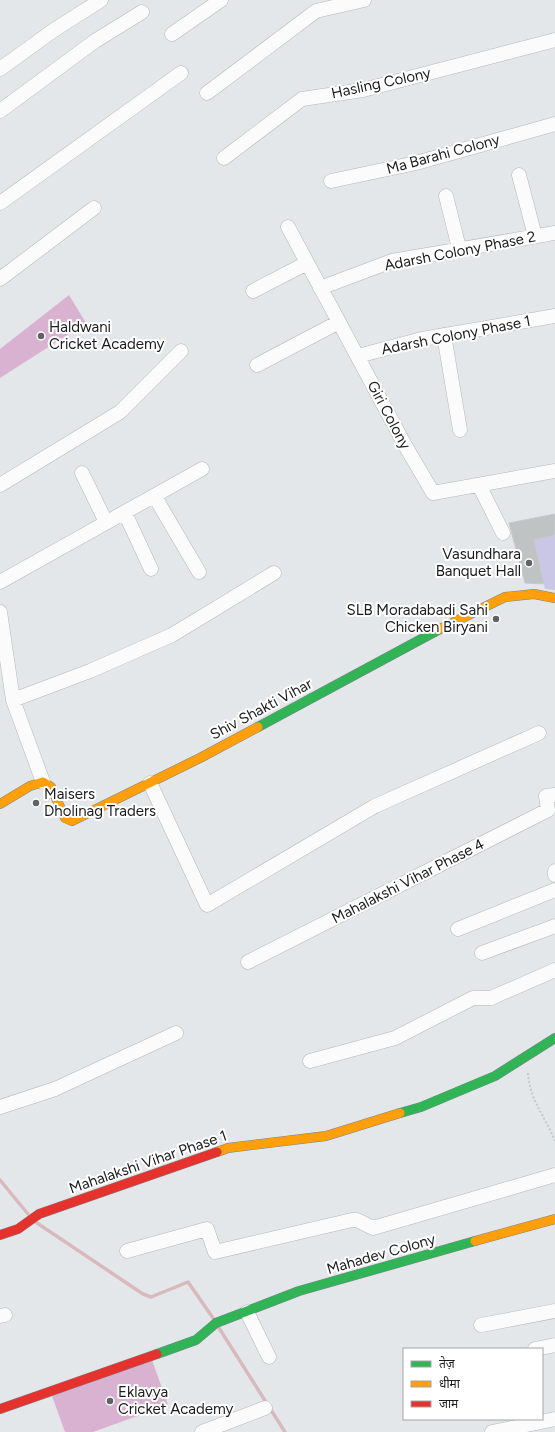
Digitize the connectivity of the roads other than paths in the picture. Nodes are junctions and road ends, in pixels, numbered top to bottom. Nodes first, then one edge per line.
1 (102, 0) edge
2 (221, 0) edge
3 (364, 0) edge
4 (142, 12) dead end
5 (172, 34) dead end
6 (555, 40) edge
7 (0, 68) edge
8 (180, 72) dead end
9 (207, 93) dead end
10 (0, 111) edge
11 (555, 124) edge
12 (224, 158) dead end
13 (519, 175) dead end
14 (331, 181) dead end
15 (446, 196) dead end
16 (0, 203) edge
17 (94, 208) dead end
18 (288, 227) dead end
19 (555, 233) edge
20 (535, 236) junction
21 (459, 248) junction
22 (307, 263) junction
23 (0, 279) edge
24 (320, 288) junction
25 (253, 291) dead end
26 (555, 316) edge
27 (339, 322) junction
28 (444, 335) junction
29 (182, 351) dead end
30 (358, 356) junction
31 (258, 365) dead end
32 (460, 430) dead end
33 (202, 469) dead end
34 (555, 471) edge
35 (82, 473) dead end
36 (0, 485) edge
37 (479, 485) junction
38 (156, 497) junction
39 (125, 513) junction
40 (106, 522) junction
41 (503, 533) dead end
42 (151, 569) dead end
43 (199, 572) dead end
44 (274, 573) dead end
45 (0, 582) edge
46 (555, 598) edge
47 (0, 612) edge
48 (2, 648) edge
49 (8, 694) edge
50 (539, 733) dead end
51 (43, 782) junction
52 (150, 783) junction
53 (555, 795) edge
54 (0, 804) edge
55 (555, 871) edge
56 (555, 875) edge
57 (555, 890) edge
58 (555, 926) edge
59 (458, 929) dead end
60 (482, 954) dead end
61 (248, 962) dead end
62 (555, 970) edge
63 (176, 1033) dead end
64 (555, 1038) edge
65 (310, 1061) dead end
66 (0, 1107) edge
67 (555, 1175) edge
68 (555, 1219) edge
69 (0, 1235) edge
70 (127, 1251) dead end
71 (555, 1311) edge
72 (247, 1312) junction
73 (481, 1325) dead end
74 (555, 1345) edge
75 (540, 1348) edge
76 (269, 1357) dead end
77 (265, 1408) dead end
78 (0, 1409) edge
79 (555, 1419) edge
80 (202, 1432) edge
81 (492, 1432) edge

1 - 7 street
2 - 5 street
3 - 9 street
4 - 10 street
6 - 12 street, Hasling Colony
8 - 16 street
11 - 14 street, Ma Barahi Colony
13 - 20 street
15 - 21 street
17 - 23 street
18 - 22 street, Giri Colony
19 - 20 street, Adarsh Colony Phase 2
20 - 21 street, Adarsh Colony Phase 2
21 - 24 street, Adarsh Colony Phase 2
22 - 24 street, Giri Colony
22 - 25 street
24 - 27 street, Giri Colony
26 - 28 street, Adarsh Colony Phase 1
27 - 30 street, Giri Colony
27 - 31 street
28 - 30 street, Adarsh Colony Phase 1
28 - 32 street
29 - 36 street
30 - 37 street, Giri Colony
33 - 38 street
34 - 37 street, Giri Colony
35 - 40 street
37 - 41 street
38 - 39 street
38 - 43 street
39 - 40 street
39 - 42 street
40 - 45 street
44 - 49 street
46 - 52 street, Shiv Shakti Vihar
47 - 48 street
48 - 49 street
49 - 51 street
50 - 52 street
51 - 52 street, Shiv Shakti Vihar
51 - 54 street
53 - 61 street, Mahalakshi Vihar Phase 4
55 - 56 street
57 - 59 street
58 - 60 street
62 - 65 street
63 - 66 street
64 - 69 street, Mahalakshi Vihar Phase 1
67 - 70 street
68 - 72 street, Mahadev Colony
71 - 73 street
72 - 76 street
72 - 78 street, Mahadev Colony
74 - 75 street
77 - 80 street
79 - 81 street

